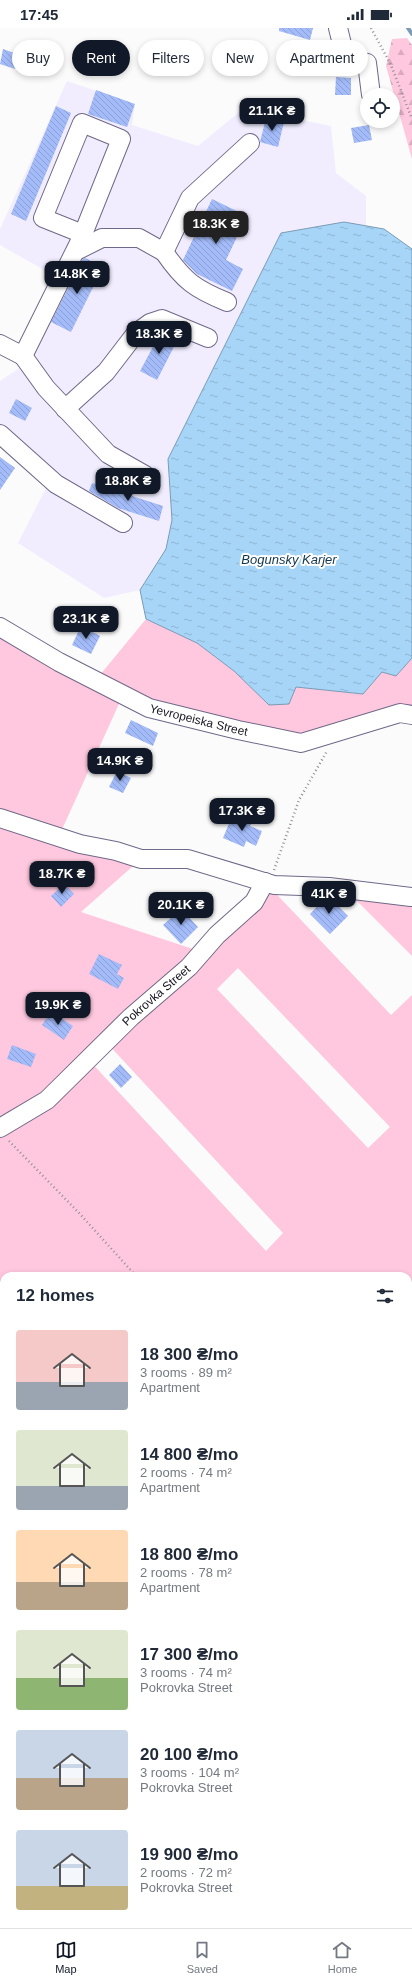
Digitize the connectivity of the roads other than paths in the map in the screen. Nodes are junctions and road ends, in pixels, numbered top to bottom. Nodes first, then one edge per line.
1 (338, 28) edge
2 (370, 88) edge
3 (250, 143) dead end
4 (83, 234) junction
5 (76, 251) junction
6 (164, 252) junction
7 (227, 302) dead end
8 (208, 338) dead end
9 (0, 344) edge
10 (23, 356) junction
11 (65, 409) junction
12 (0, 434) edge
13 (145, 474) dead end
14 (123, 523) dead end
15 (0, 627) edge
16 (412, 715) edge
17 (0, 818) edge
18 (265, 882) junction
19 (412, 897) edge
20 (3, 1133) edge

1 - 2 street
3 - 6 street
4 - 4 street
4 - 5 street
5 - 6 street
5 - 10 street
6 - 7 street
8 - 11 street
9 - 10 street
10 - 11 street
11 - 13 street
12 - 14 street
15 - 16 street, Yevropeiska Street
17 - 18 street
18 - 19 street
18 - 20 street, Pokrovka Street

